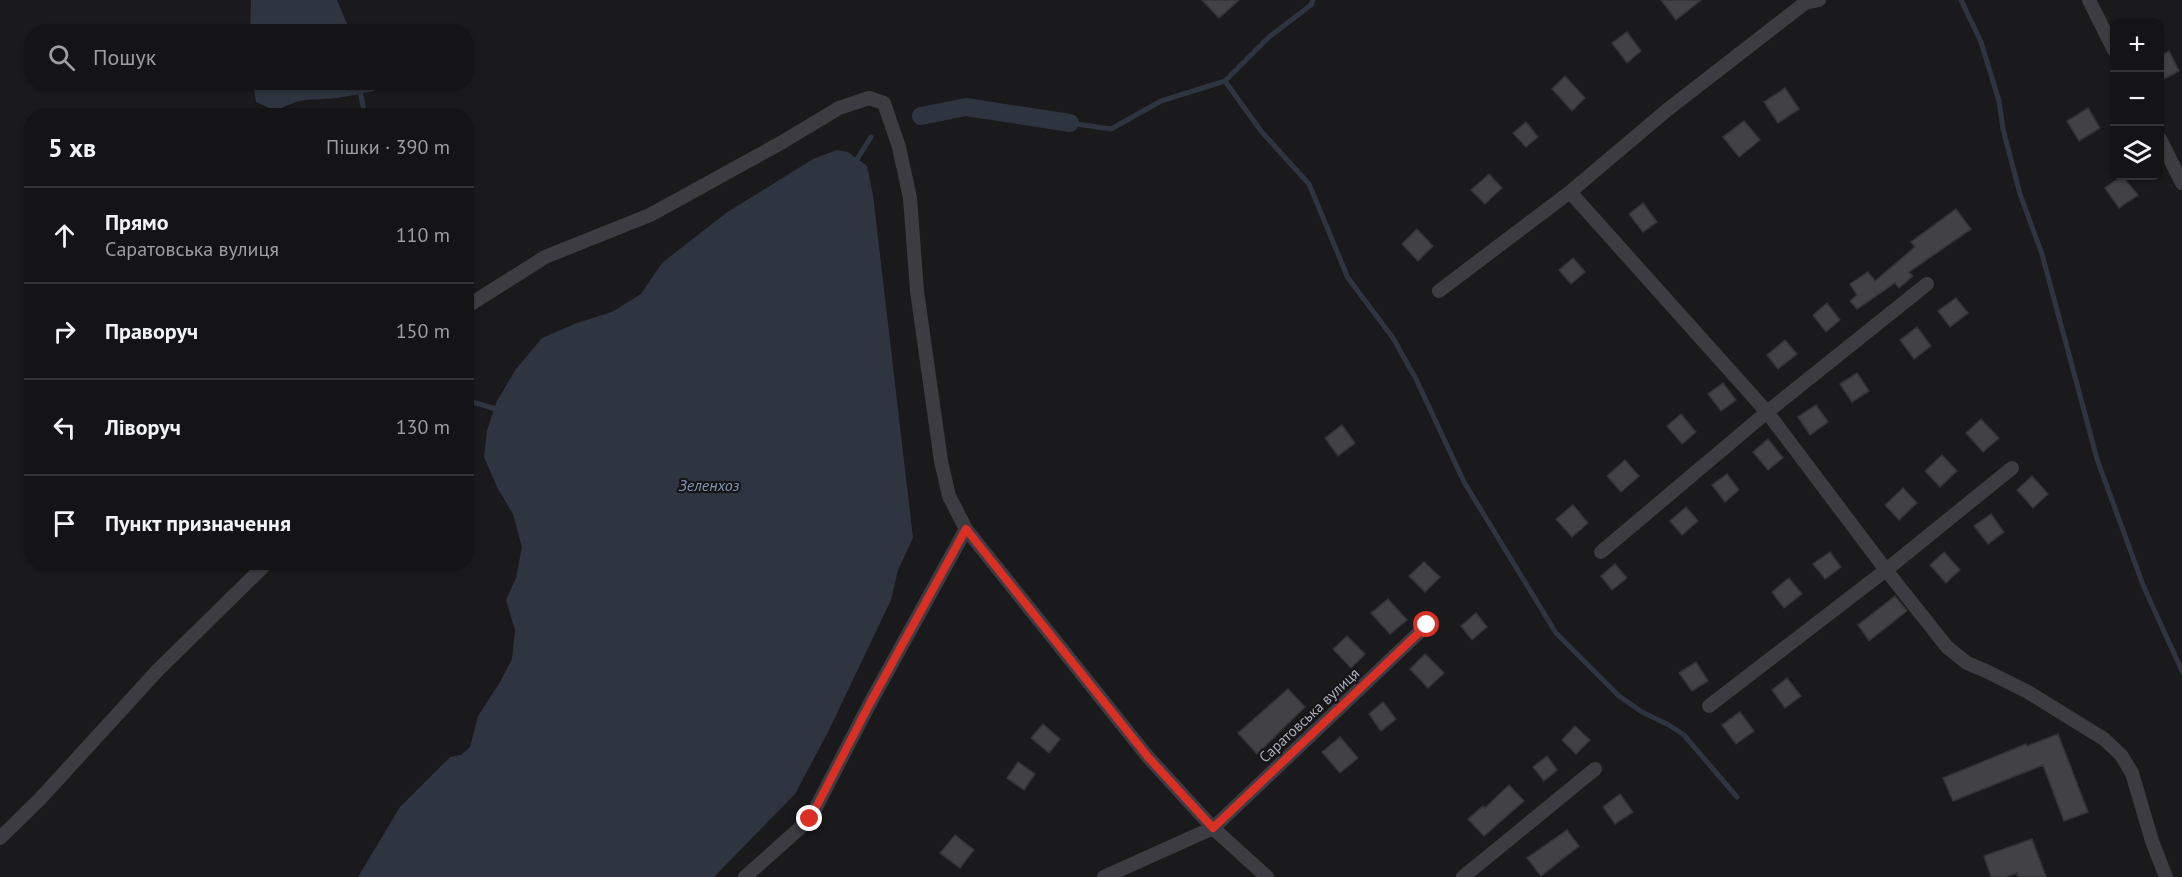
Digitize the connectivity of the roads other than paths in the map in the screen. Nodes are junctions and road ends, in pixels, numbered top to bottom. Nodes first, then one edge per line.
1 (1819, 0) edge
2 (2089, 0) edge
3 (2110, 40) edge
4 (2164, 147) edge
5 (2182, 183) edge
6 (1570, 192) junction
7 (1927, 284) dead end
8 (1439, 291) dead end
9 (474, 302) edge
10 (1767, 411) junction
11 (2012, 468) dead end
12 (966, 529) junction
13 (1601, 552) dead end
14 (260, 570) edge
15 (1886, 570) junction
16 (1427, 625) dead end
17 (1709, 706) dead end
18 (1595, 769) dead end
19 (1213, 828) junction
20 (0, 838) edge
21 (745, 877) edge
22 (1104, 877) edge
23 (1267, 877) edge
24 (1463, 877) edge
25 (2166, 877) edge

1 - 6 street
2 - 3 street
4 - 5 street
6 - 8 street
6 - 10 street
7 - 10 street
9 - 12 street
10 - 13 street
10 - 15 street
11 - 15 street
12 - 19 street
12 - 21 street
14 - 20 street
15 - 17 street
15 - 25 street
16 - 19 street, Саратовська вулиця
18 - 24 street
19 - 22 street, Саратовська вулиця
19 - 23 street

